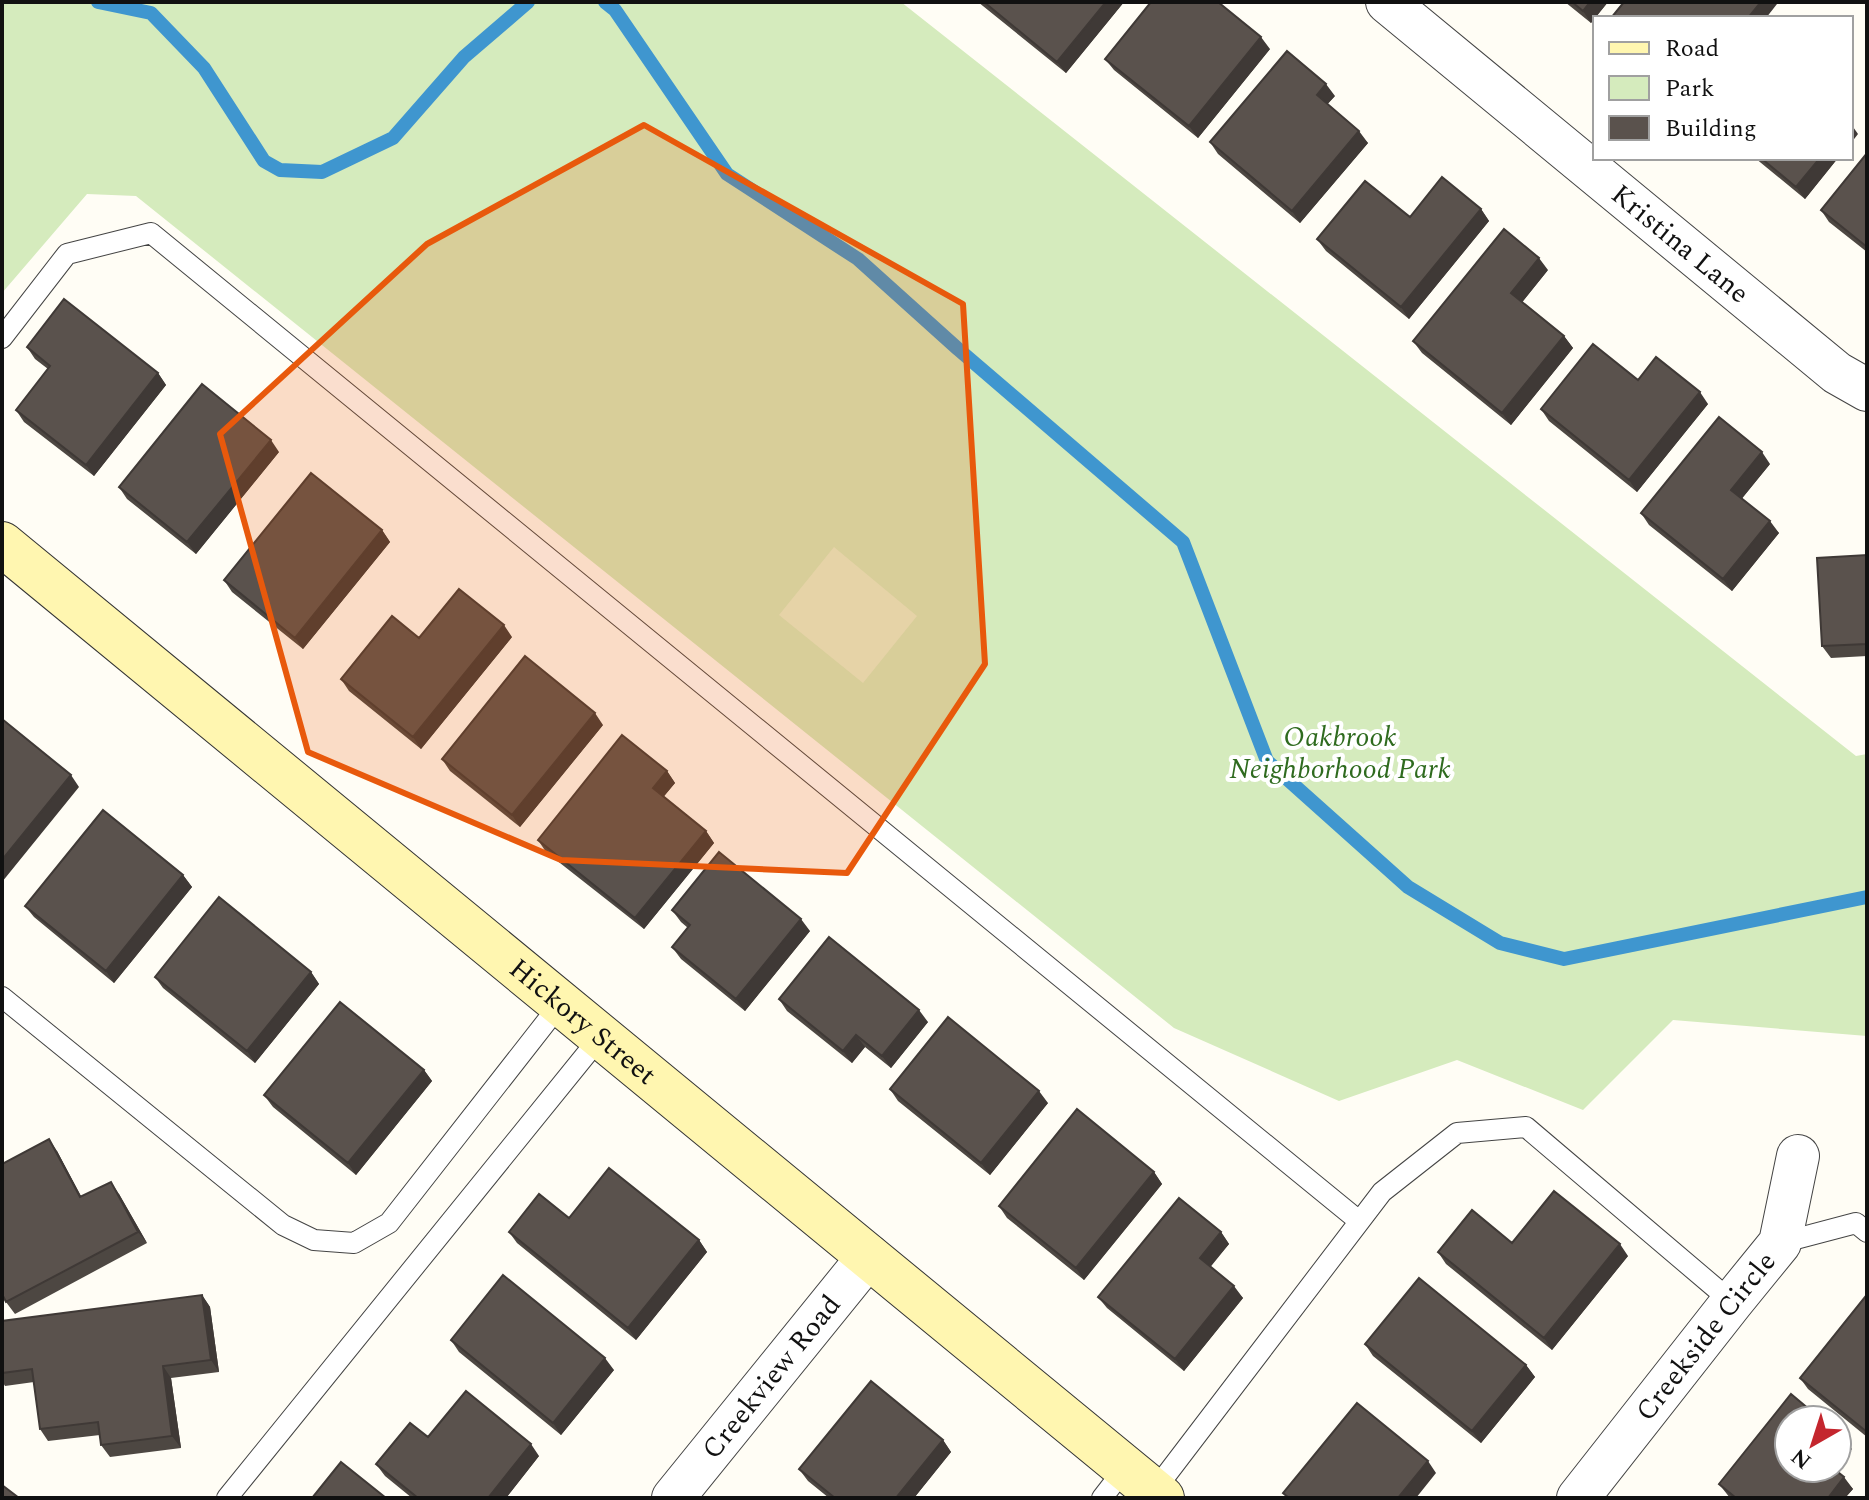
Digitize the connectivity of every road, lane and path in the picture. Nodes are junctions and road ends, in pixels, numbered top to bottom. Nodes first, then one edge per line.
1 (1387, 2) edge
2 (2, 338) edge
3 (1867, 390) edge
4 (2, 544) edge
5 (2, 997) edge
6 (561, 1003) junction
7 (601, 1036) junction
8 (1798, 1156) dead end
9 (1359, 1221) junction
10 (1867, 1232) edge
11 (1780, 1243) junction
12 (869, 1256) junction
13 (1732, 1302) junction
14 (1136, 1489) edge
15 (227, 1498) edge
16 (673, 1498) edge
17 (1578, 1498) edge

1 - 3 street, Kristina Lane
2 - 9 lane
4 - 6 street, Hickory Street
5 - 6 lane
6 - 7 street, Hickory Street
7 - 12 street, Hickory Street
7 - 15 lane
8 - 11 street, Creekside Circle
9 - 13 lane
9 - 14 lane
10 - 11 lane
11 - 13 street, Creekside Circle
12 - 14 street, Hickory Street
12 - 16 street, Creekview Road
13 - 17 street, Creekside Circle

